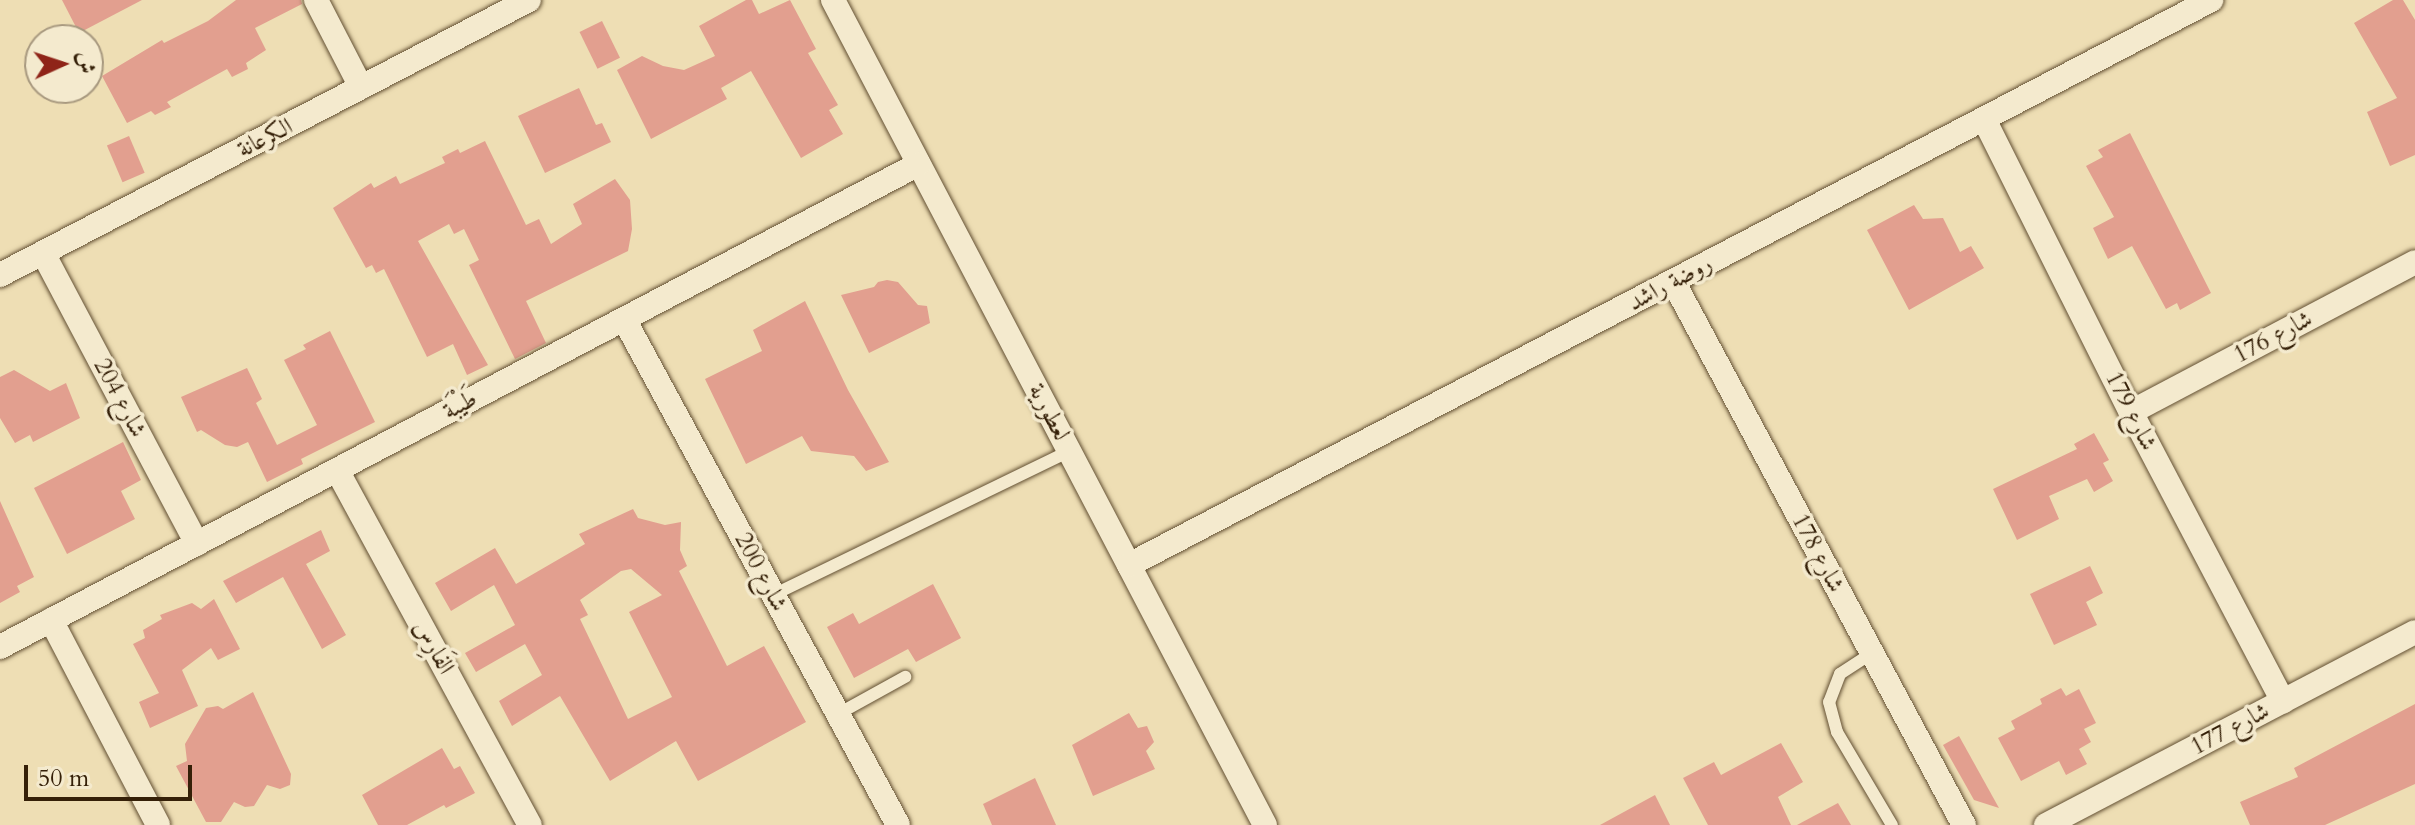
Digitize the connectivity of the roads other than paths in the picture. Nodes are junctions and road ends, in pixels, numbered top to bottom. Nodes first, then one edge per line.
1 (316, 0) edge
2 (529, 0) edge
3 (833, 0) edge
4 (2211, 0) edge
5 (361, 87) junction
6 (1984, 119) junction
7 (919, 164) junction
8 (43, 253) junction
9 (2415, 262) edge
10 (0, 275) edge
11 (1673, 281) junction
12 (624, 319) junction
13 (2131, 412) junction
14 (1070, 451) junction
15 (337, 470) junction
16 (197, 544) junction
17 (1129, 565) junction
18 (773, 595) junction
19 (51, 620) junction
20 (2415, 632) edge
21 (0, 647) edge
22 (1872, 653) junction
23 (905, 677) dead end
24 (2283, 701) junction
25 (838, 714) junction
26 (158, 825) edge
27 (530, 825) edge
28 (898, 825) edge
29 (1265, 825) edge
30 (1892, 825) edge
31 (1964, 825) edge
32 (2046, 825) edge

1 - 5 street
2 - 5 street, الكرعانة
3 - 7 street, لعطورية
4 - 6 street, روضة راشد
5 - 8 street, الكرعانة
6 - 11 street, روضة راشد
6 - 13 street, شارع 179
7 - 12 street, طَيْبَة
7 - 14 street, لعطورية
8 - 10 street, الكرعانة
8 - 16 street, شارع 204
9 - 13 street, شارع 176
11 - 17 street, روضة راشد
11 - 22 street, شارع 178
12 - 15 street, طَيْبَة
12 - 18 street, شارع 200
13 - 24 street, شارع 179
14 - 17 street, لعطورية
14 - 18 lane
15 - 16 street, طَيْبَة
15 - 27 street, الفَارِس
16 - 19 street, طَيْبَة
17 - 29 street, لعطورية
18 - 25 street, شارع 200
19 - 21 street, طَيْبَة
19 - 26 street
20 - 24 street, شارع 177
22 - 30 lane
22 - 31 street, شارع 178
23 - 25 lane
24 - 32 street, شارع 177
25 - 28 street, شارع 200

